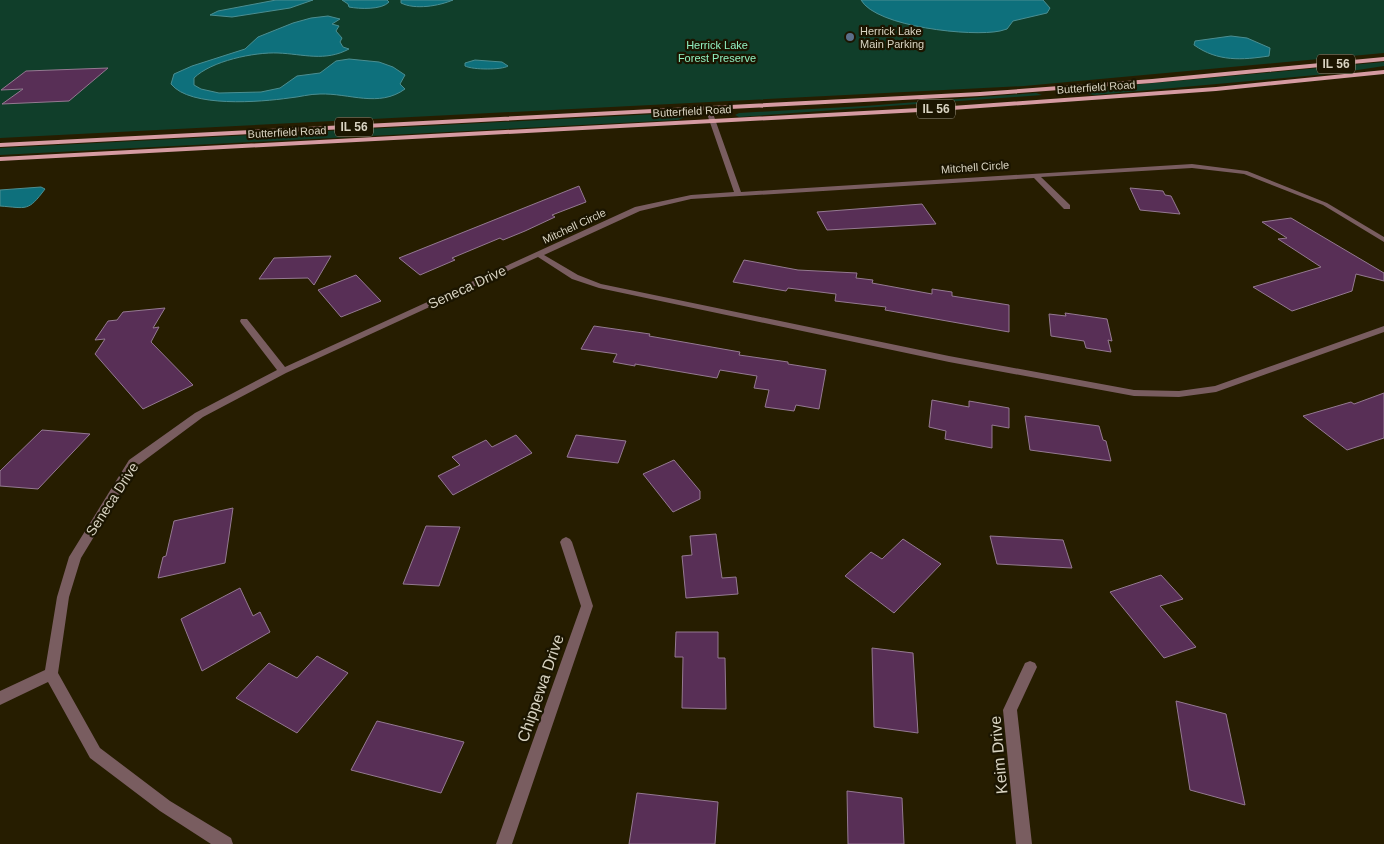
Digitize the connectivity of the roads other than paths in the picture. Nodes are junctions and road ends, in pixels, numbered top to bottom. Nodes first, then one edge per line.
1 (1384, 59) edge
2 (1384, 72) edge
3 (708, 108) junction
4 (712, 121) junction
5 (0, 145) edge
6 (0, 159) edge
7 (1035, 175) junction
8 (738, 193) junction
9 (1067, 207) dead end
10 (1384, 240) edge
11 (538, 254) junction
12 (244, 321) dead end
13 (1384, 329) edge
14 (283, 371) junction
15 (566, 542) dead end
16 (1030, 667) dead end
17 (51, 674) junction
18 (0, 698) edge
19 (225, 844) edge
20 (504, 844) edge
21 (1024, 844) edge

1 - 3 main road, Butterfield Road / IL 56
2 - 4 main road, Butterfield Road / IL 56
3 - 4 street
3 - 5 main road, Butterfield Road / IL 56
4 - 6 main road, Butterfield Road / IL 56
4 - 8 street
7 - 8 street, Mitchell Circle
7 - 9 street
7 - 10 street, Mitchell Circle
8 - 11 street, Mitchell Circle
11 - 13 street, Mitchell Circle
11 - 14 street, Seneca Drive
12 - 14 street
14 - 17 street, Seneca Drive
15 - 20 street, Chippewa Drive
16 - 21 street, Keim Drive
17 - 18 street
17 - 19 street

